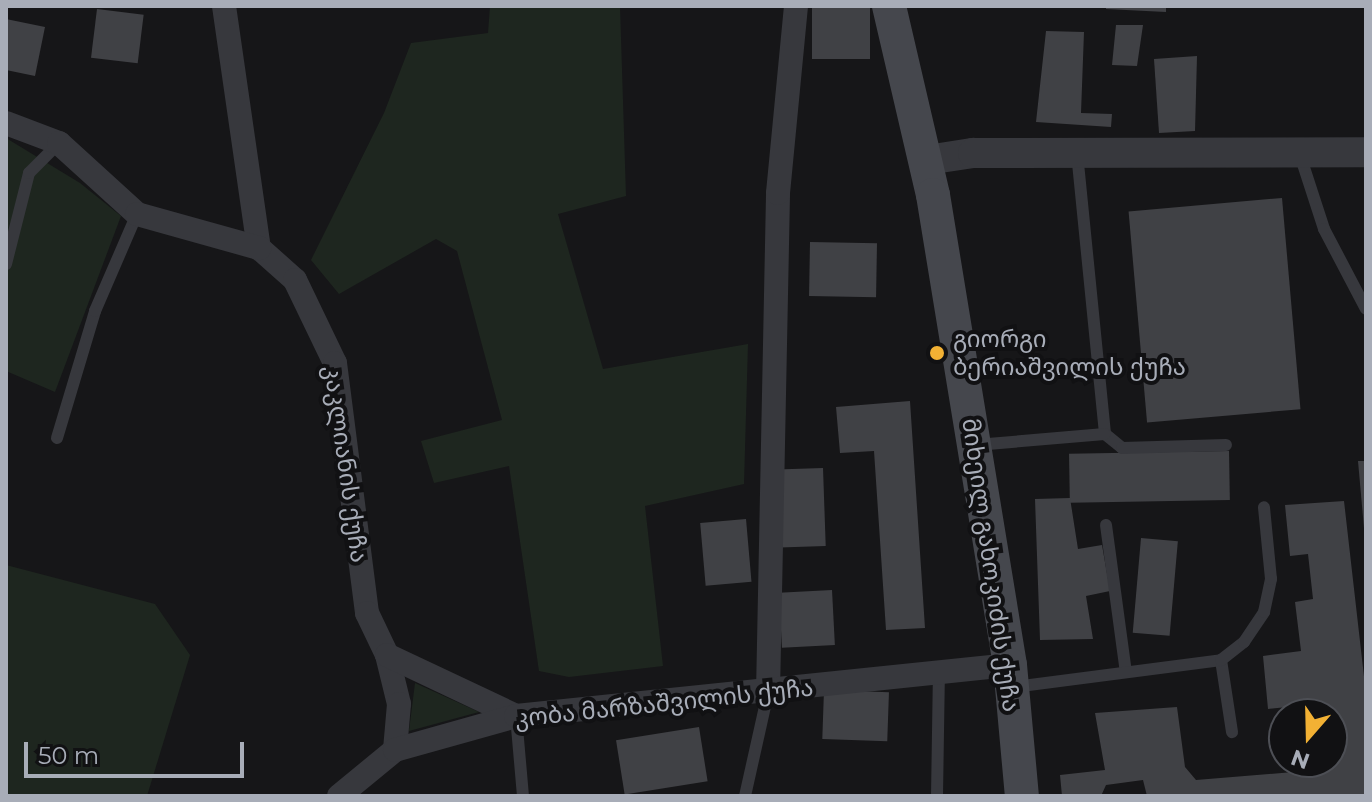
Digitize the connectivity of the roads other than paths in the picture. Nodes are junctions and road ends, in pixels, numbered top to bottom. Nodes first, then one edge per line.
1 (224, 6) edge
2 (796, 6) edge
3 (889, 6) edge
4 (6, 123) edge
5 (59, 143) junction
6 (1077, 152) junction
7 (1299, 152) junction
8 (1366, 152) edge
9 (927, 160) junction
10 (137, 214) junction
11 (259, 248) junction
12 (6, 264) edge
13 (1366, 309) edge
14 (1105, 434) junction
15 (57, 438) dead end
16 (1226, 445) dead end
17 (974, 446) junction
18 (1264, 507) dead end
19 (1106, 525) dead end
20 (387, 655) junction
21 (1221, 660) junction
22 (1126, 672) junction
23 (939, 673) junction
24 (1010, 676) junction
25 (768, 693) junction
26 (516, 716) junction
27 (1232, 732) dead end
28 (395, 750) junction
29 (339, 796) edge
30 (523, 796) edge
31 (745, 796) edge
32 (937, 796) edge
33 (1022, 796) edge

1 - 11 street
2 - 25 street
3 - 9 main road, მიხეილ გახოკიძის ქუჩა
4 - 5 street
5 - 10 street
5 - 12 lane
6 - 7 street
6 - 9 street
6 - 14 lane
7 - 8 street
7 - 13 lane
9 - 17 main road, მიხეილ გახოკიძის ქუჩა
10 - 11 street
10 - 15 lane
11 - 20 street, კაკლიანის ქუჩა
14 - 16 lane
14 - 17 lane
17 - 24 main road, მიხეილ გახოკიძის ქუჩა
18 - 21 lane
19 - 22 lane
20 - 26 street
20 - 28 street, კაკლიანის ქუჩა
21 - 22 lane
21 - 27 lane
22 - 24 lane
23 - 24 street, კობა მარზაშვილის ქუჩა
23 - 25 street, კობა მარზაშვილის ქუჩა
23 - 32 lane
24 - 33 main road, მიხეილ გახოკიძის ქუჩა
25 - 26 street, კობა მარზაშვილის ქუჩა
25 - 31 lane
26 - 28 street, კობა მარზაშვილის ქუჩა
26 - 30 lane
28 - 29 street, კობა მარზაშვილის ქუჩა

